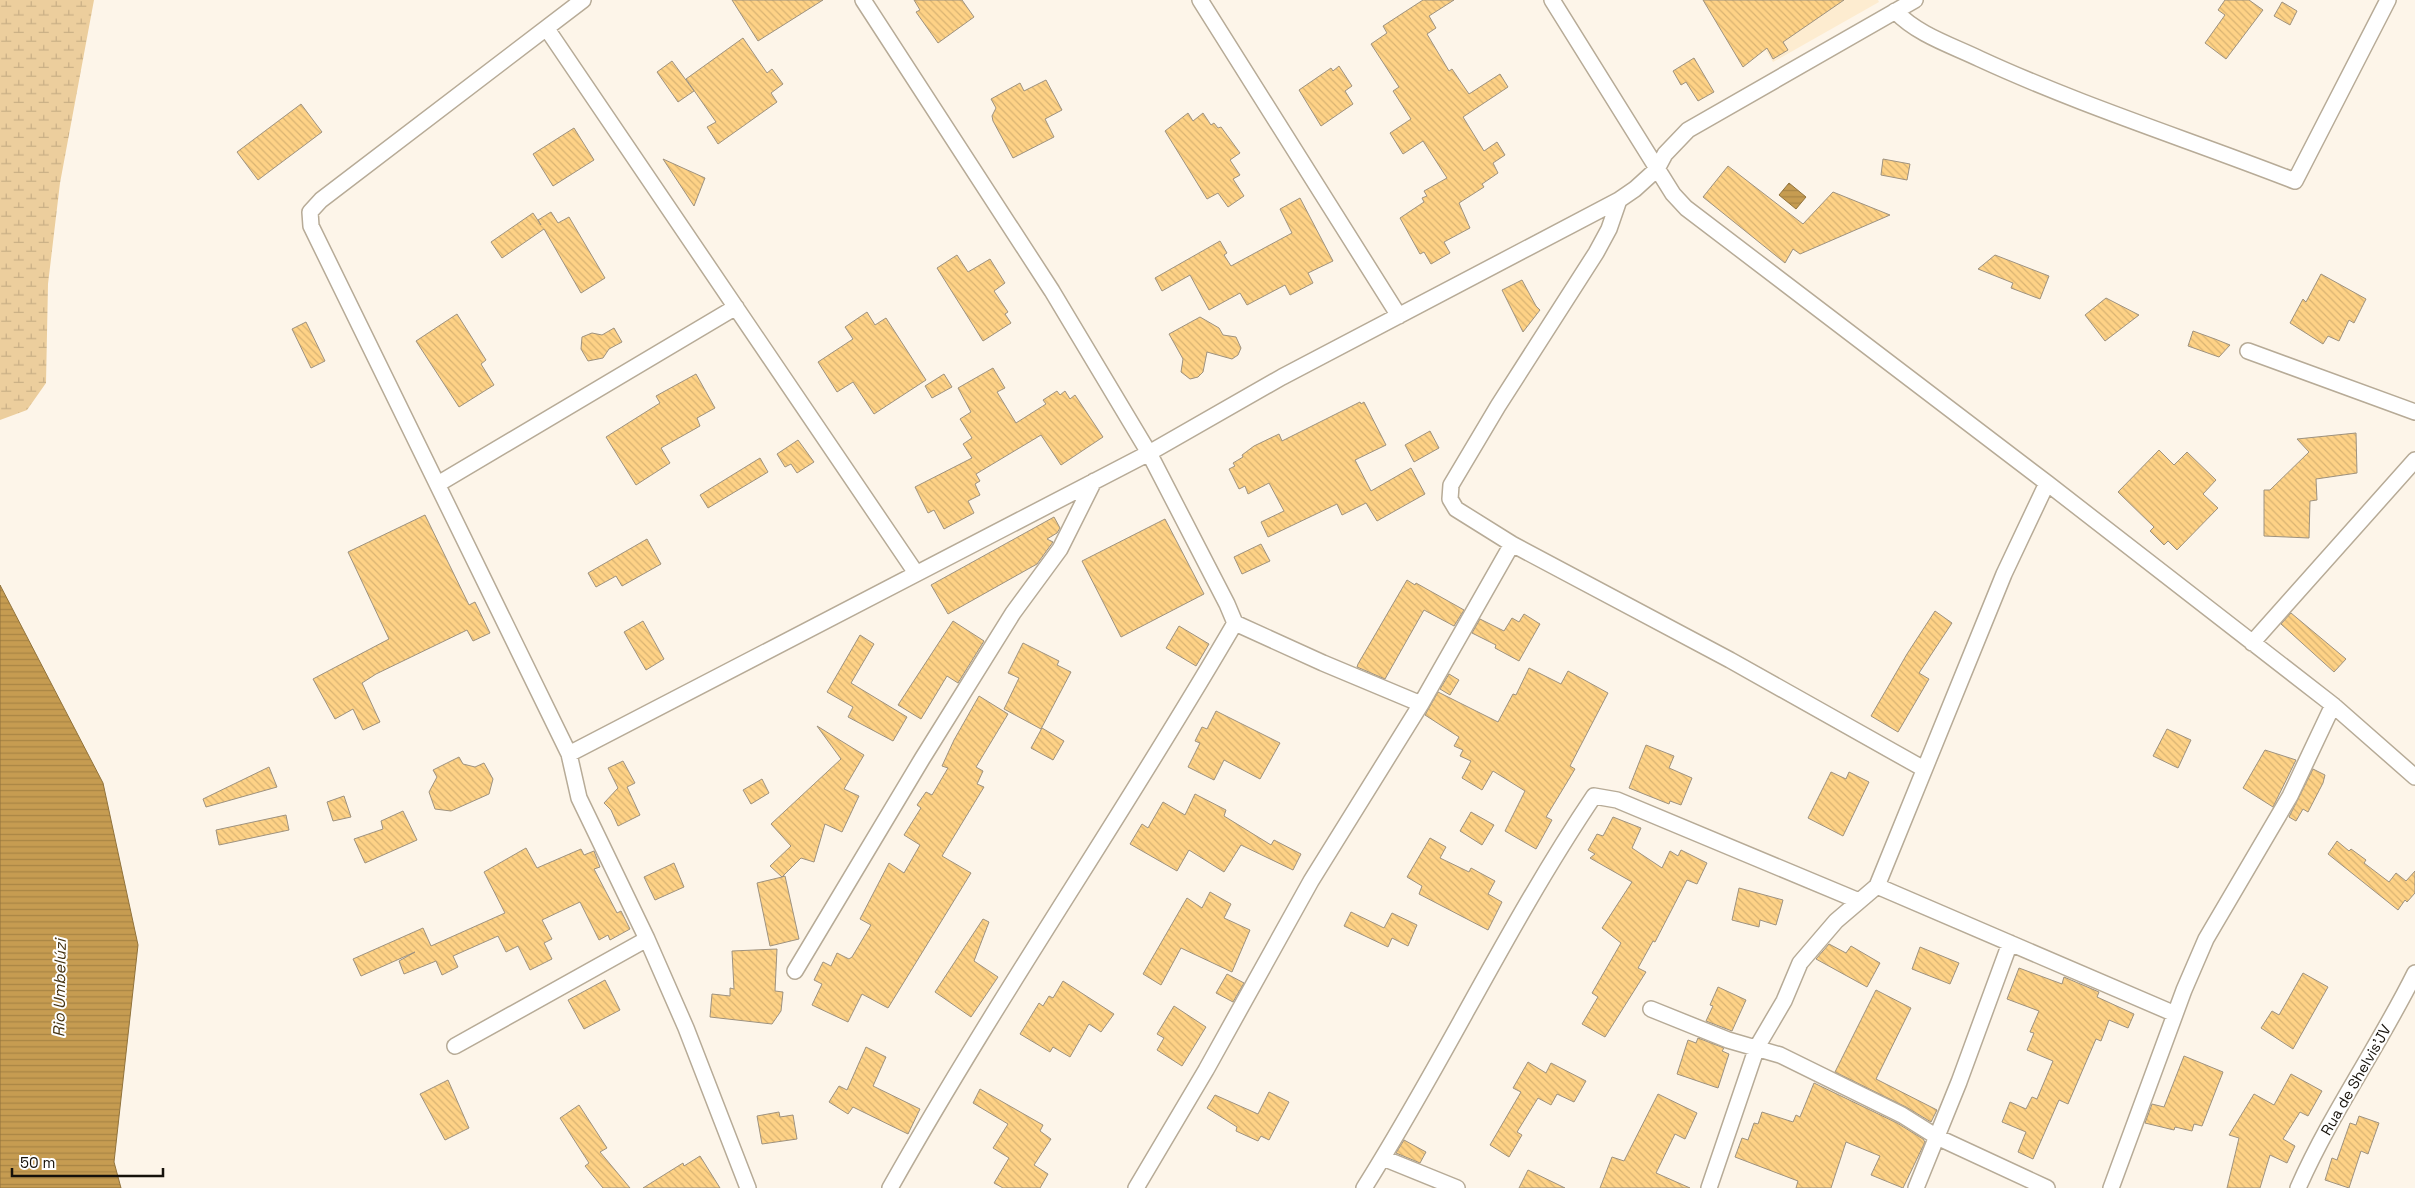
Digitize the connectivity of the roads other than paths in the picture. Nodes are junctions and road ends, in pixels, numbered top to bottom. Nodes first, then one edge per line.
1 (583, 0) edge
2 (863, 0) edge
3 (1200, 0) edge
4 (1552, 0) edge
5 (2388, 0) edge
6 (1906, 4) edge
7 (547, 29) junction
8 (1657, 169) junction
9 (1619, 200) junction
10 (736, 307) junction
11 (1399, 316) junction
12 (2248, 351) dead end
13 (2415, 412) edge
14 (1149, 453) junction
15 (2415, 460) edge
16 (1094, 481) junction
17 (2047, 483) junction
18 (438, 484) junction
19 (1512, 544) junction
20 (916, 573) junction
21 (1235, 623) junction
22 (2252, 643) junction
23 (1421, 704) junction
24 (2333, 705) junction
25 (569, 754) junction
26 (1924, 770) junction
27 (2415, 777) edge
28 (1877, 886) junction
29 (1859, 901) junction
30 (647, 939) junction
31 (2010, 943) junction
32 (795, 971) dead end
33 (2415, 973) edge
34 (1651, 1009) dead end
35 (2174, 1014) junction
36 (455, 1046) dead end
37 (1757, 1047) junction
38 (1937, 1137) junction
39 (1383, 1158) junction
40 (748, 1188) edge
41 (890, 1188) edge
42 (1136, 1188) edge
43 (1364, 1188) edge
44 (1457, 1188) edge
45 (1709, 1188) edge
46 (1916, 1188) edge
47 (2047, 1188) edge
48 (2111, 1188) edge
49 (2298, 1188) edge

1 - 7 street
2 - 14 street
3 - 11 street
4 - 8 street
5 - 6 street
6 - 8 street
7 - 10 street
7 - 18 street
8 - 9 street
8 - 17 street
9 - 11 street
9 - 19 street
10 - 18 street
10 - 20 street
11 - 14 street
12 - 13 street
14 - 16 street
14 - 21 street
15 - 22 street
16 - 20 street
16 - 32 street
17 - 22 street
17 - 26 street
18 - 25 street
19 - 23 street
19 - 26 street
20 - 25 street
21 - 23 street
21 - 41 street
22 - 24 street
23 - 42 street
24 - 27 street
24 - 35 street
25 - 30 street
26 - 28 street
28 - 29 street
28 - 31 street
29 - 37 street
29 - 39 street
30 - 36 street
30 - 40 street
31 - 35 street
31 - 38 street
33 - 49 street, Rua de Shelvis’JV
34 - 37 street
35 - 48 street
37 - 38 street
37 - 45 street
38 - 46 street
38 - 47 street
39 - 43 street
39 - 44 street

